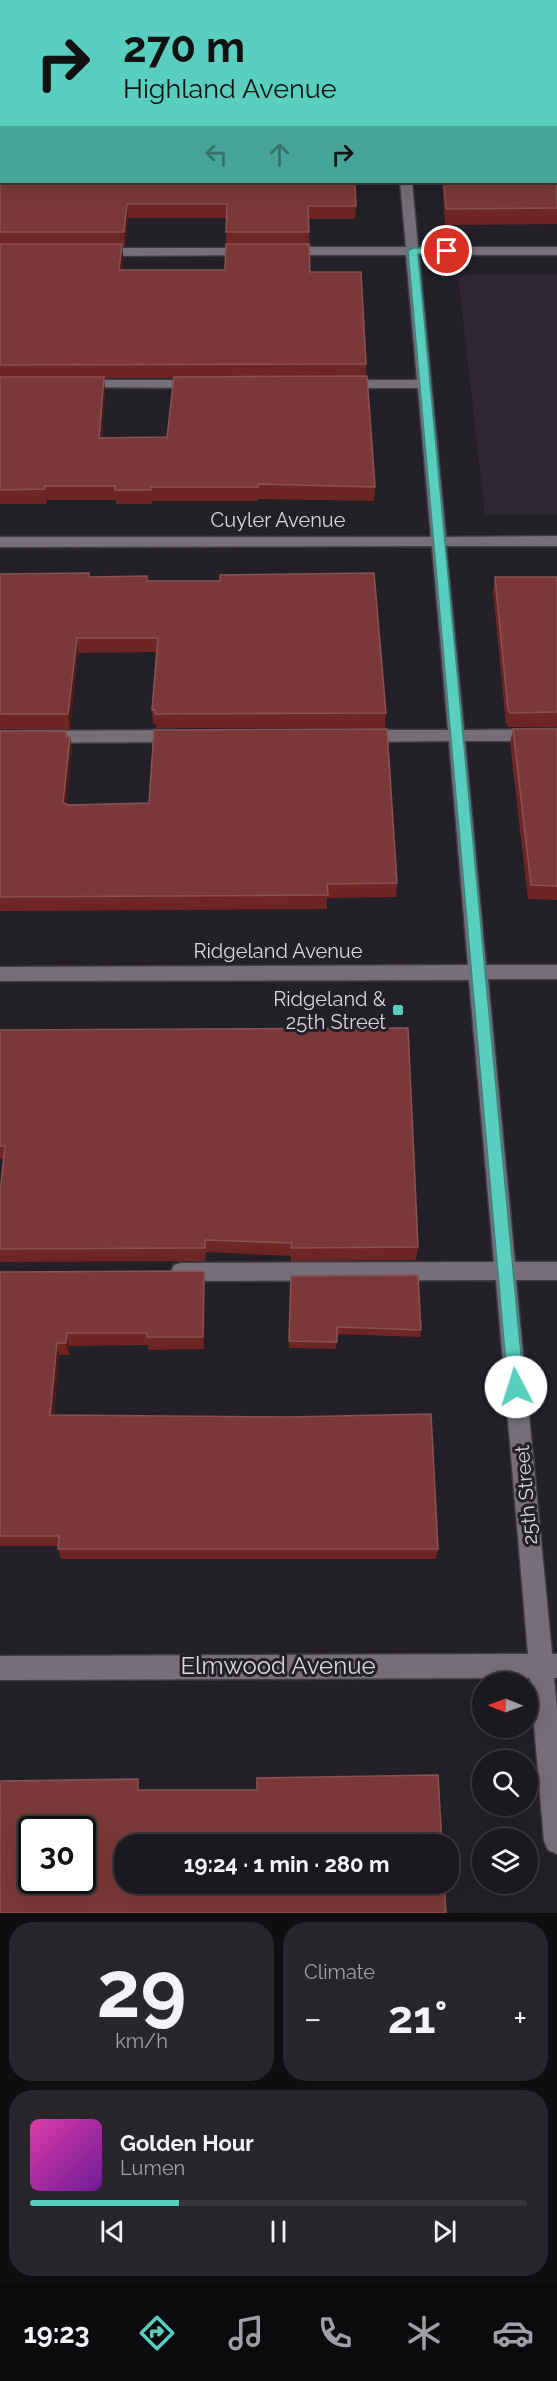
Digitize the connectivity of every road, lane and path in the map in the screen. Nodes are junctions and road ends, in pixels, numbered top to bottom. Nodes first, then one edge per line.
1 (406, 183) edge
2 (413, 251) junction
3 (557, 251) edge
4 (83, 252) edge
5 (70, 384) edge
6 (211, 384) edge
7 (328, 384) edge
8 (425, 384) junction
9 (439, 541) junction
10 (557, 541) edge
11 (0, 542) edge
12 (557, 735) edge
13 (199, 736) edge
14 (351, 736) edge
15 (457, 736) junction
16 (0, 737) edge
17 (557, 972) edge
18 (479, 973) junction
19 (0, 974) edge
20 (506, 1271) junction
21 (557, 1271) edge
22 (155, 1272) edge
23 (549, 1666) edge
24 (0, 1668) edge
25 (557, 1841) edge

1 - 2 street, 25th Street
2 - 3 street
2 - 4 street
2 - 8 street, 25th Street
5 - 6 street
7 - 8 street
8 - 9 street, 25th Street
9 - 10 street, Cuyler Avenue
9 - 11 street, Cuyler Avenue
9 - 15 street, 25th Street
12 - 15 street
13 - 16 street
14 - 15 street
15 - 18 street, 25th Street
17 - 18 street, Ridgeland Avenue
18 - 19 street, Ridgeland Avenue
18 - 20 street, 25th Street
20 - 21 street
20 - 22 street
20 - 23 street, 25th Street
23 - 24 street, Elmwood Avenue
23 - 25 street, 25th Street

